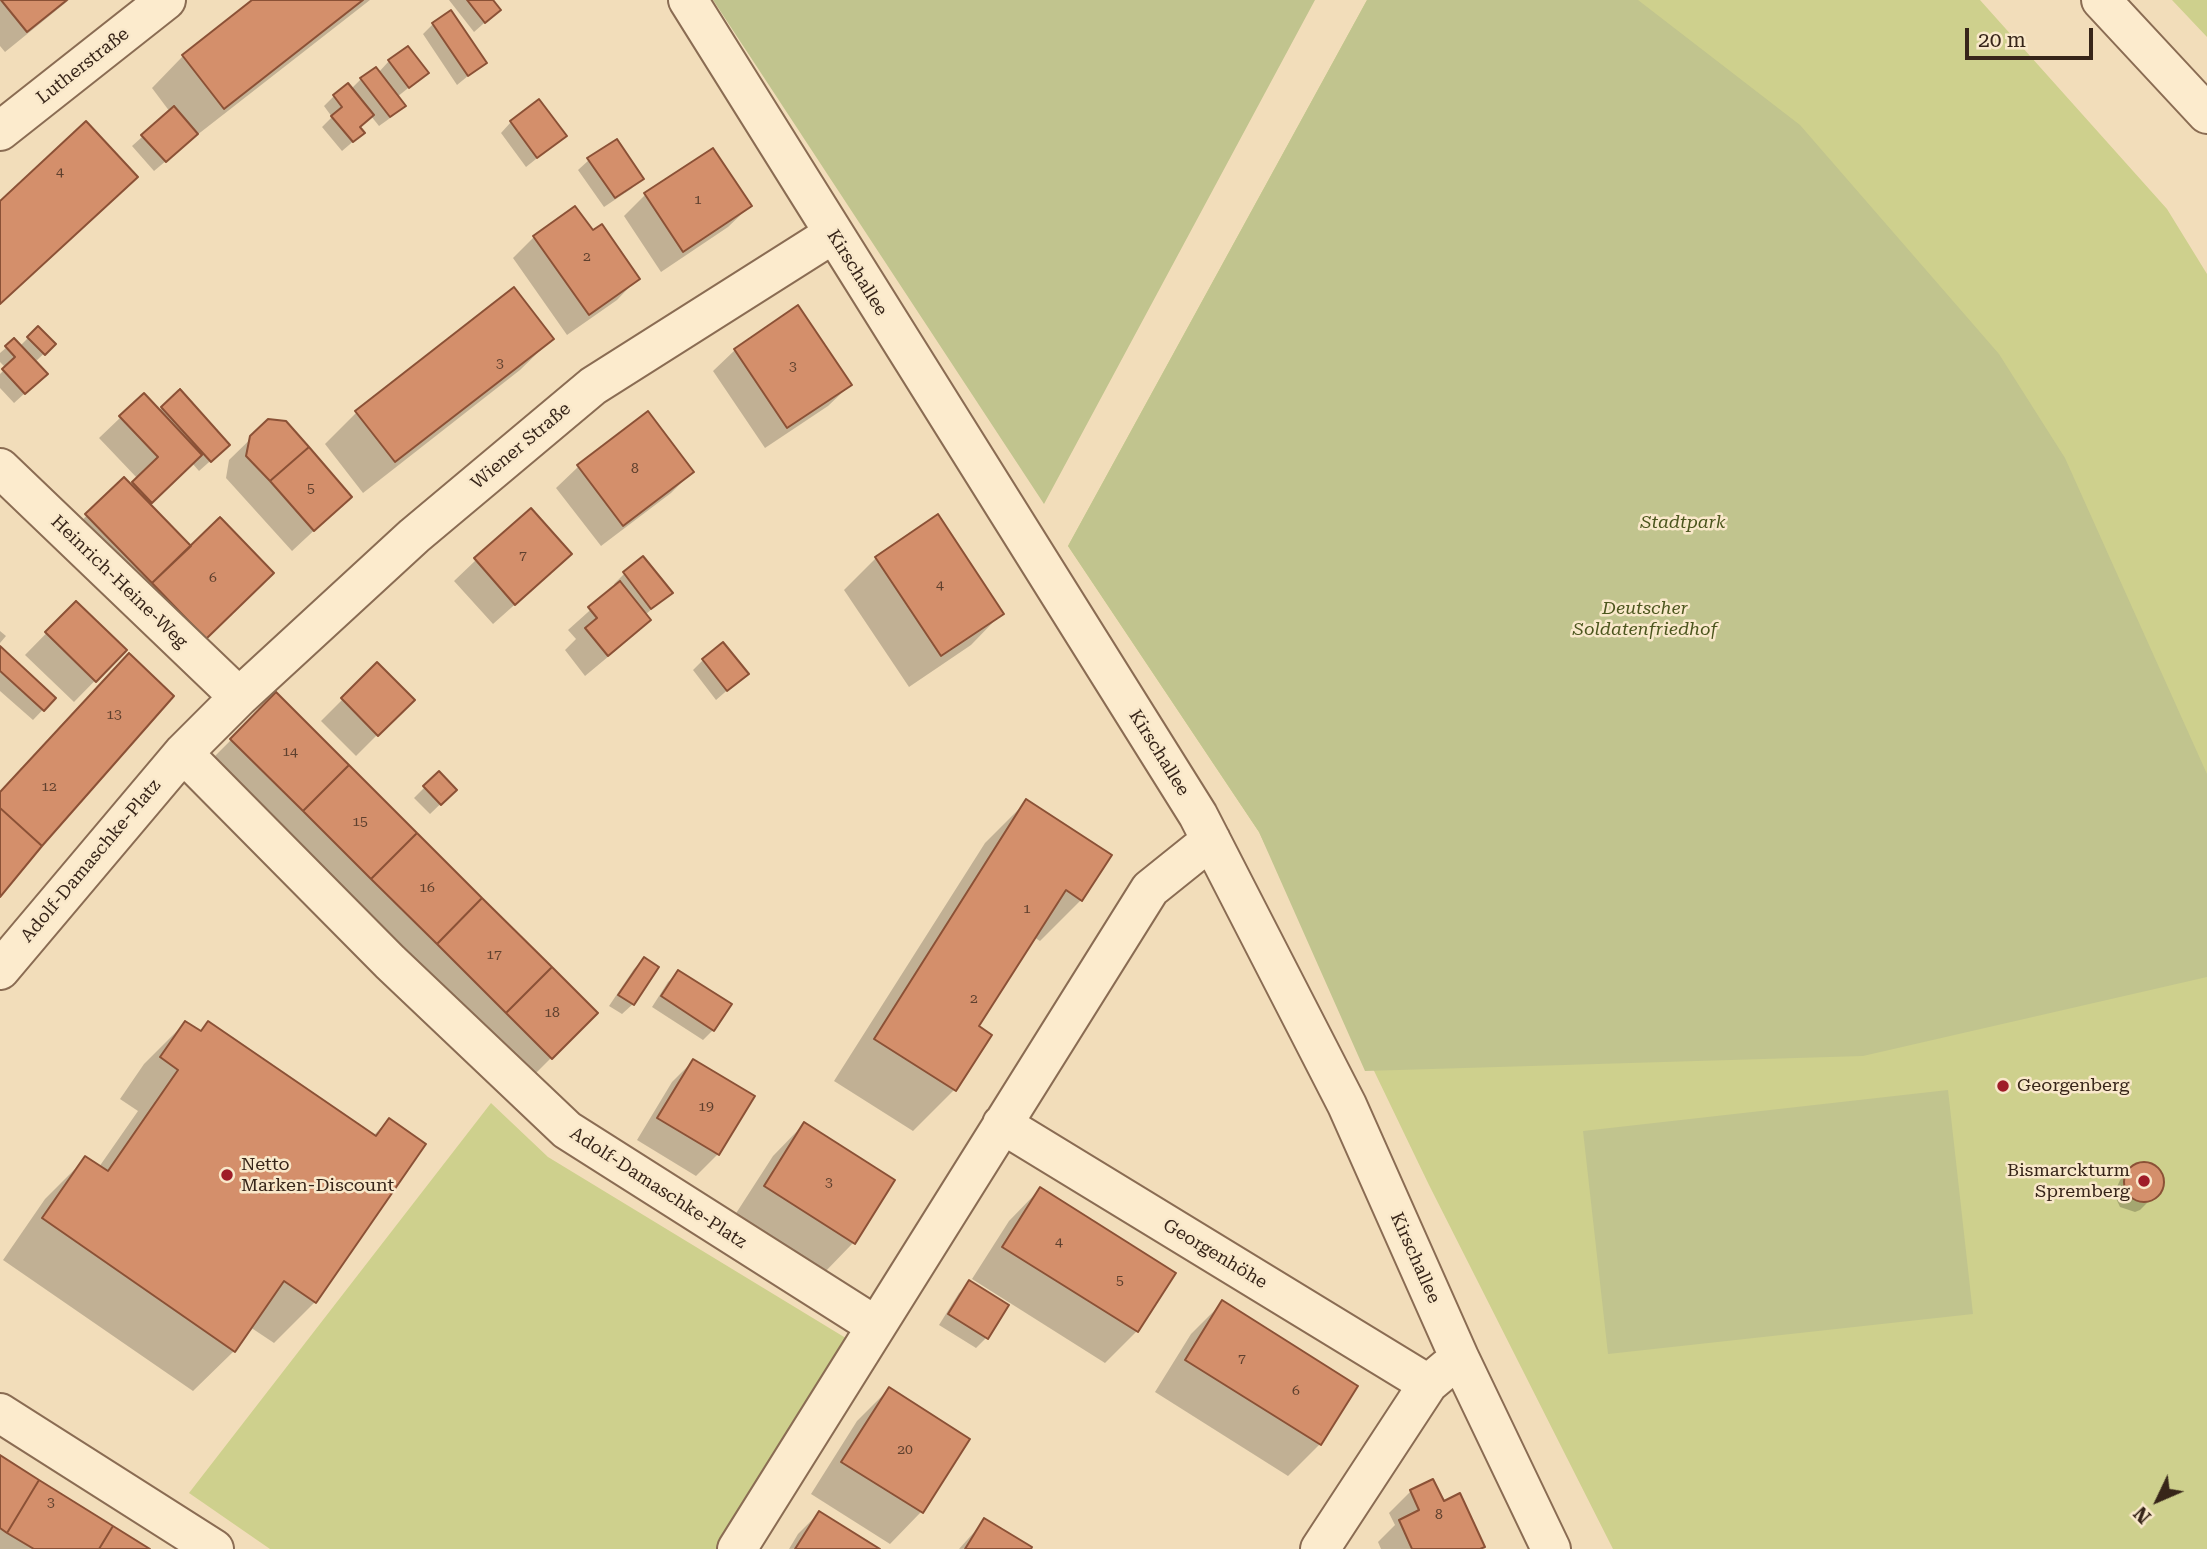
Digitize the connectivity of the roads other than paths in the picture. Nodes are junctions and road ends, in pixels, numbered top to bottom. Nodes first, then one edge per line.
1 (166, 0) edge
2 (688, 0) edge
3 (2101, 0) edge
4 (2207, 114) edge
5 (0, 131) edge
6 (833, 234) junction
7 (0, 468) edge
8 (239, 696) junction
9 (183, 753) junction
10 (1210, 840) junction
11 (0, 970) edge
12 (1002, 1124) junction
13 (876, 1326) junction
14 (1459, 1357) junction
15 (1428, 1384) junction
16 (0, 1413) edge
17 (214, 1549) edge
18 (737, 1549) edge
19 (1320, 1549) edge
20 (1551, 1549) edge

1 - 5 street, Lutherstraße
2 - 6 street, Kirschallee
3 - 4 street
6 - 8 street, Wiener Straße
6 - 10 street, Kirschallee
7 - 8 street, Heinrich-Heine-Weg
8 - 9 street, Adolf-Damaschke-Platz
9 - 11 street, Adolf-Damaschke-Platz
9 - 13 street, Adolf-Damaschke-Platz
10 - 12 street
10 - 14 street, Kirschallee
12 - 13 street
12 - 15 street, Georgenhöhe
13 - 18 street
14 - 15 street
14 - 20 street, Kirschallee
15 - 19 street
16 - 17 street

